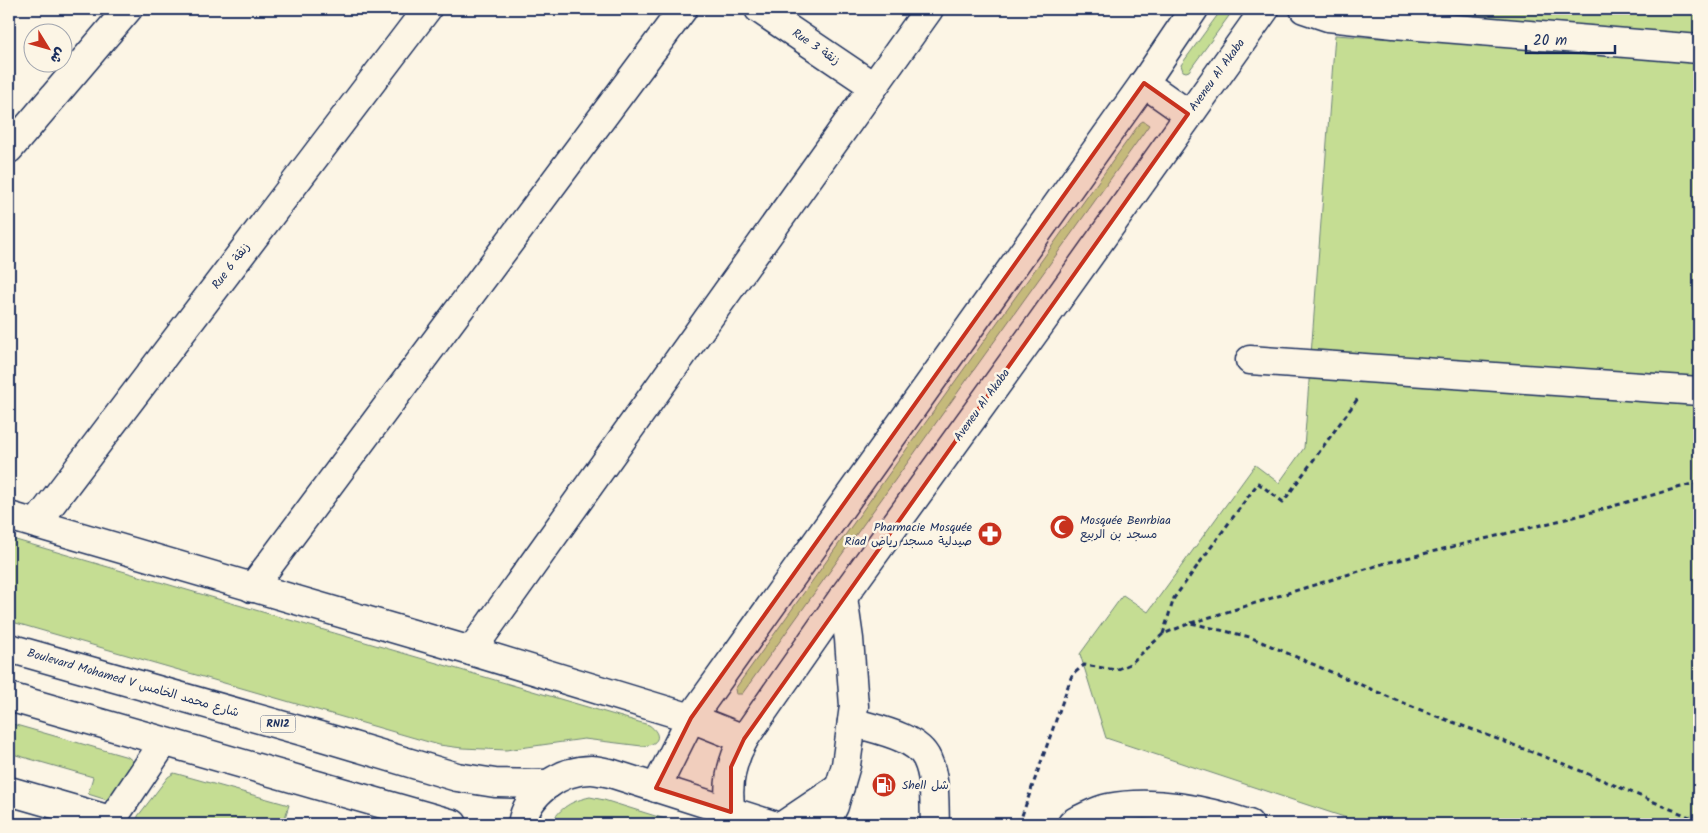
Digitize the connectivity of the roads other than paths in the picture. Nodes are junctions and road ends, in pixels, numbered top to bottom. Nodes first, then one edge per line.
1 (128, 9) edge
2 (427, 9) edge
3 (683, 9) edge
4 (759, 9) edge
5 (928, 9) edge
6 (1194, 9) edge
7 (1265, 9) edge
8 (1304, 9) edge
9 (1699, 49) edge
10 (1144, 83) junction
11 (873, 86) junction
12 (1188, 114) junction
13 (9, 149) edge
14 (1250, 360) dead end
15 (1699, 391) edge
16 (9, 516) edge
17 (36, 524) junction
18 (252, 588) junction
19 (843, 597) junction
20 (9, 648) edge
21 (471, 651) junction
22 (9, 698) edge
23 (691, 718) junction
24 (852, 722) junction
25 (744, 738) junction
26 (164, 742) junction
27 (549, 784) junction
28 (840, 787) junction
29 (656, 788) junction
30 (9, 791) edge
31 (731, 812) junction
32 (109, 822) edge
33 (453, 824) edge
34 (522, 824) edge
35 (770, 824) edge
36 (785, 824) edge
37 (825, 824) edge
38 (935, 824) edge
39 (1072, 824) edge
40 (1248, 824) edge

1 - 13 street
2 - 17 street, Rue 6 زنقة
3 - 18 street
4 - 11 street, Rue 3 زنقة
5 - 11 street
6 - 10 street
7 - 12 street, Aveneu Al Akaba
8 - 9 street
10 - 12 street
10 - 23 street
11 - 21 street
12 - 19 street, Aveneu Al Akaba
14 - 15 street
16 - 17 street
17 - 18 street
18 - 21 street
19 - 24 street
19 - 25 street, Aveneu Al Akaba
20 - 27 street, Boulevard Mohamed V شارع محمد الخامس / RN12
21 - 23 street
22 - 26 street
23 - 25 street
23 - 29 street
24 - 28 street
24 - 38 street
25 - 31 street, Aveneu Al Akaba
26 - 32 street
26 - 33 street
27 - 29 street, RN12
27 - 34 street, RN12
28 - 36 street
28 - 37 street
29 - 31 street, RN12
30 - 32 street
31 - 35 street, RN12
39 - 40 street

